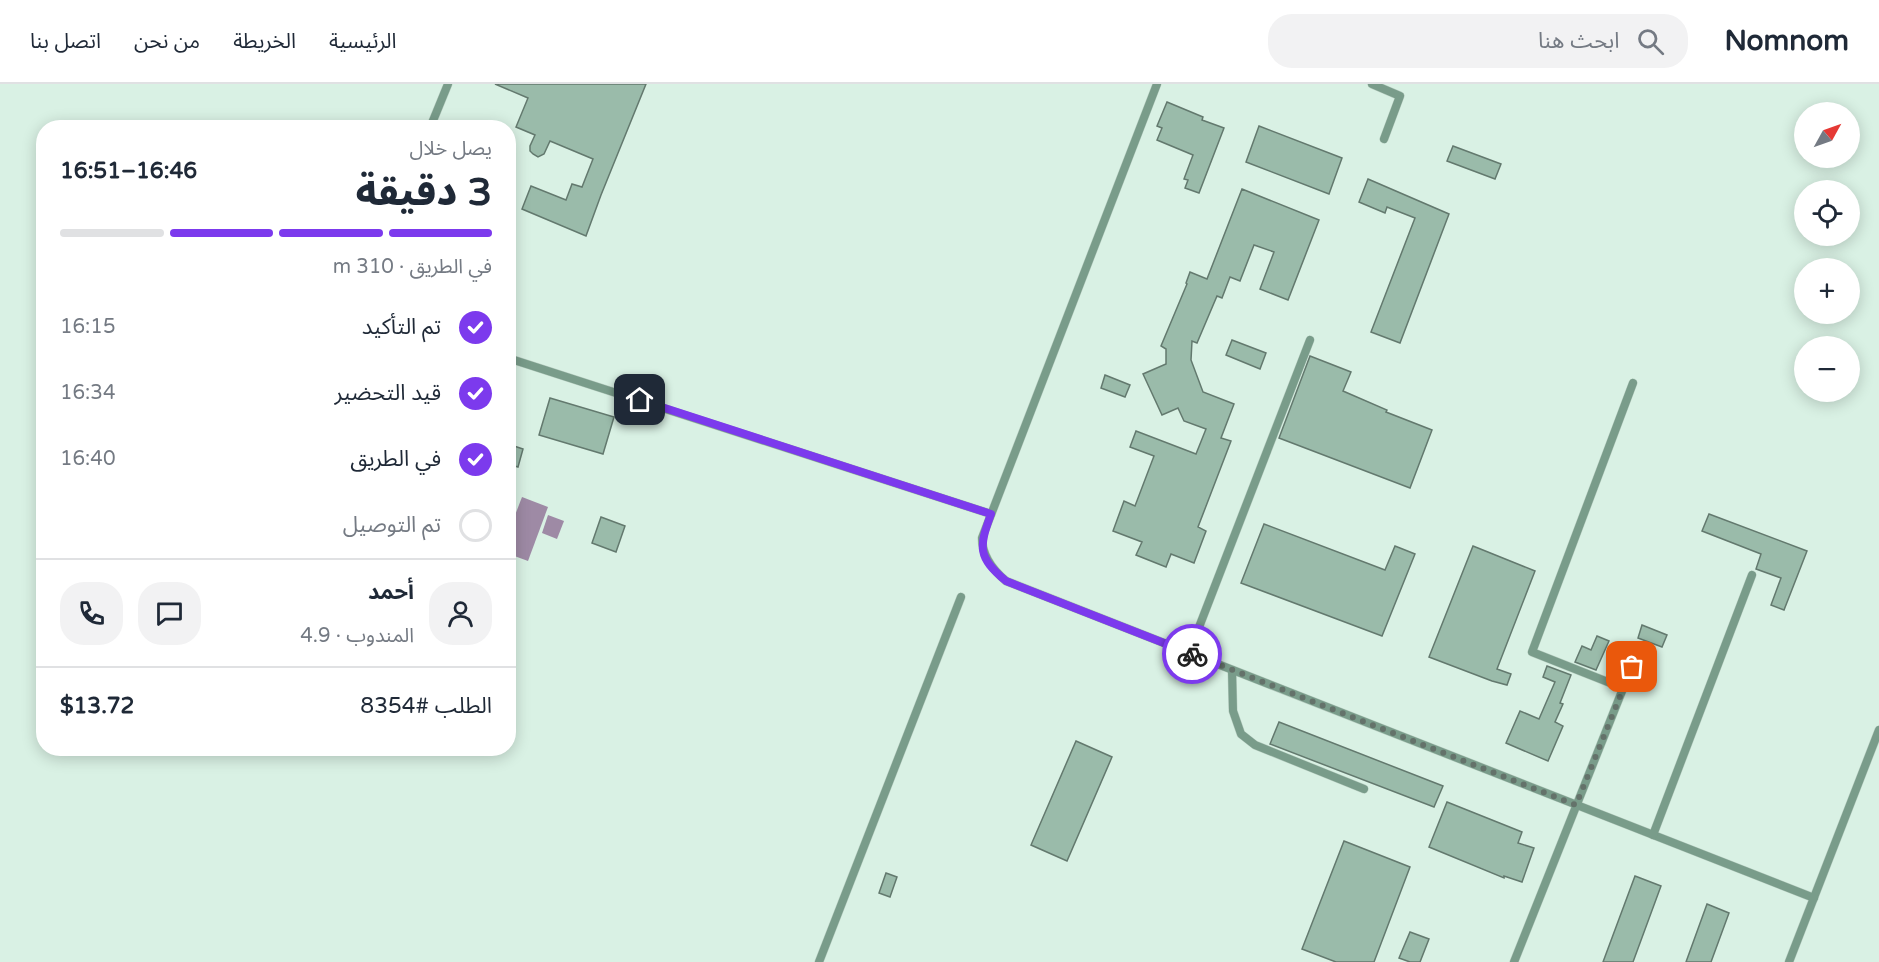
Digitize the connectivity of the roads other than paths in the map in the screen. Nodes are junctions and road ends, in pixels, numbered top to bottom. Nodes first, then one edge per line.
1 (448, 84) edge
2 (1157, 84) edge
3 (1372, 84) edge
4 (433, 120) edge
5 (1384, 139) dead end
6 (1310, 340) dead end
7 (516, 361) edge
8 (1633, 383) dead end
9 (991, 514) junction
10 (1752, 575) dead end
11 (961, 597) dead end
12 (1640, 646) dead end
13 (1189, 653) junction
14 (1232, 670) junction
15 (1623, 688) junction
16 (1879, 730) edge
17 (1876, 749) edge
18 (1364, 789) dead end
19 (1576, 805) junction
20 (1653, 835) junction
21 (1814, 898) junction
22 (819, 962) edge
23 (1515, 962) edge
24 (1789, 962) edge

1 - 4 lane
2 - 9 lane
3 - 5 lane
6 - 13 lane
7 - 9 lane
8 - 15 lane
9 - 13 lane
10 - 20 lane
11 - 22 lane
12 - 15 lane
13 - 14 lane
14 - 18 lane
14 - 19 lane
15 - 19 lane
16 - 17 lane
17 - 21 lane
19 - 20 lane
19 - 23 lane
20 - 21 lane
21 - 24 lane

